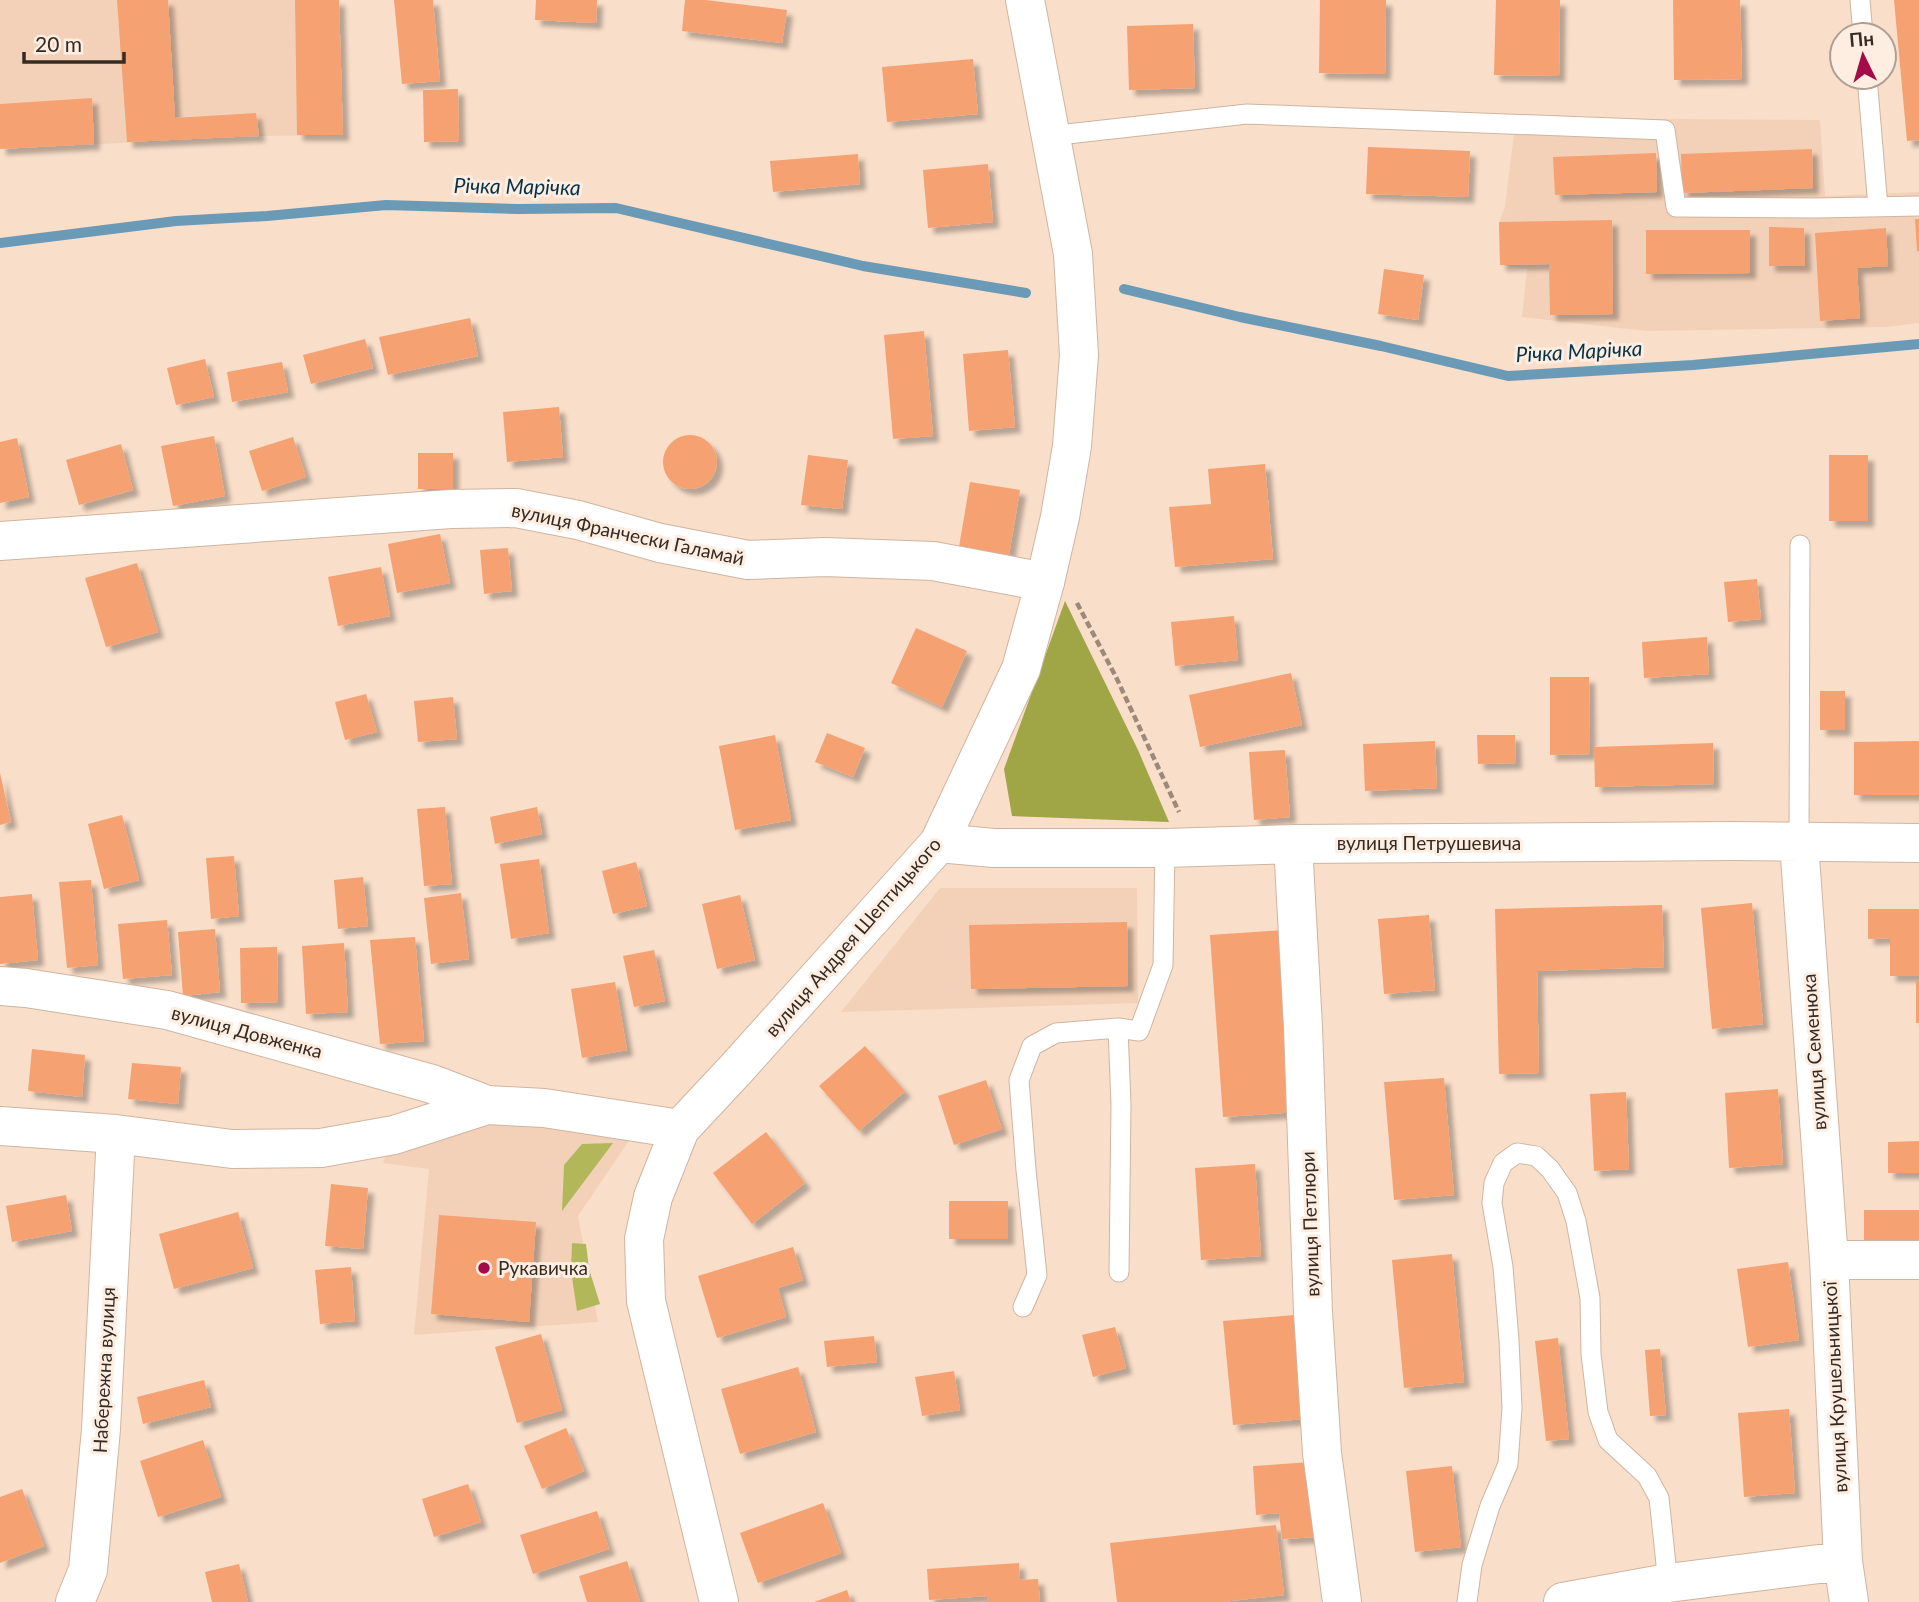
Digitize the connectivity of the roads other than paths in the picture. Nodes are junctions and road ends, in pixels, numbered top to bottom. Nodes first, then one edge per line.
1 (1025, 0) edge
2 (1860, 0) edge
3 (1862, 21) edge
4 (1868, 91) edge
5 (1049, 136) junction
6 (1919, 206) edge
7 (1878, 207) junction
8 (0, 541) edge
9 (1800, 545) dead end
10 (1058, 587) junction
11 (939, 843) junction
12 (1799, 843) junction
13 (1919, 843) edge
14 (1293, 844) junction
15 (1174, 848) junction
16 (0, 986) edge
17 (1118, 1028) junction
18 (487, 1105) junction
19 (0, 1126) edge
20 (680, 1129) junction
21 (116, 1134) junction
22 (1919, 1259) edge
23 (1829, 1260) junction
24 (1119, 1272) dead end
25 (1023, 1307) dead end
26 (1843, 1561) junction
27 (1668, 1583) junction
28 (75, 1602) edge
29 (719, 1602) edge
30 (1342, 1602) edge
31 (1467, 1602) edge
32 (1563, 1602) edge
33 (1849, 1602) edge

1 - 5 street, вулиця Андрея Шептицького
2 - 3 lane
4 - 7 lane
5 - 7 lane
5 - 10 street, вулиця Андрея Шептицького
6 - 7 lane
8 - 10 street, вулиця Франчески Галамай
9 - 12 lane
10 - 11 street, вулиця Андрея Шептицького
11 - 15 street, вулиця Петрушевича
11 - 20 street, вулиця Андрея Шептицького
12 - 13 street, вулиця Петрушевича
12 - 14 street, вулиця Петрушевича
12 - 23 street, вулиця Семенюка
14 - 15 street, вулиця Петрушевича
14 - 30 street, вулиця Петлюри
15 - 17 lane
16 - 18 street, вулиця Довженка
17 - 24 lane
17 - 25 lane
18 - 20 street, вулиця Довженка
18 - 21 street, вулиця Довженка
19 - 21 street, вулиця Довженка
20 - 29 street, вулиця Андрея Шептицького
21 - 28 street, Набережна вулиця
22 - 23 street, вулиця Крушельницької
23 - 26 street, вулиця Крушельницької
26 - 27 street
26 - 33 street, вулиця Крушельницької
27 - 31 lane
27 - 32 street

